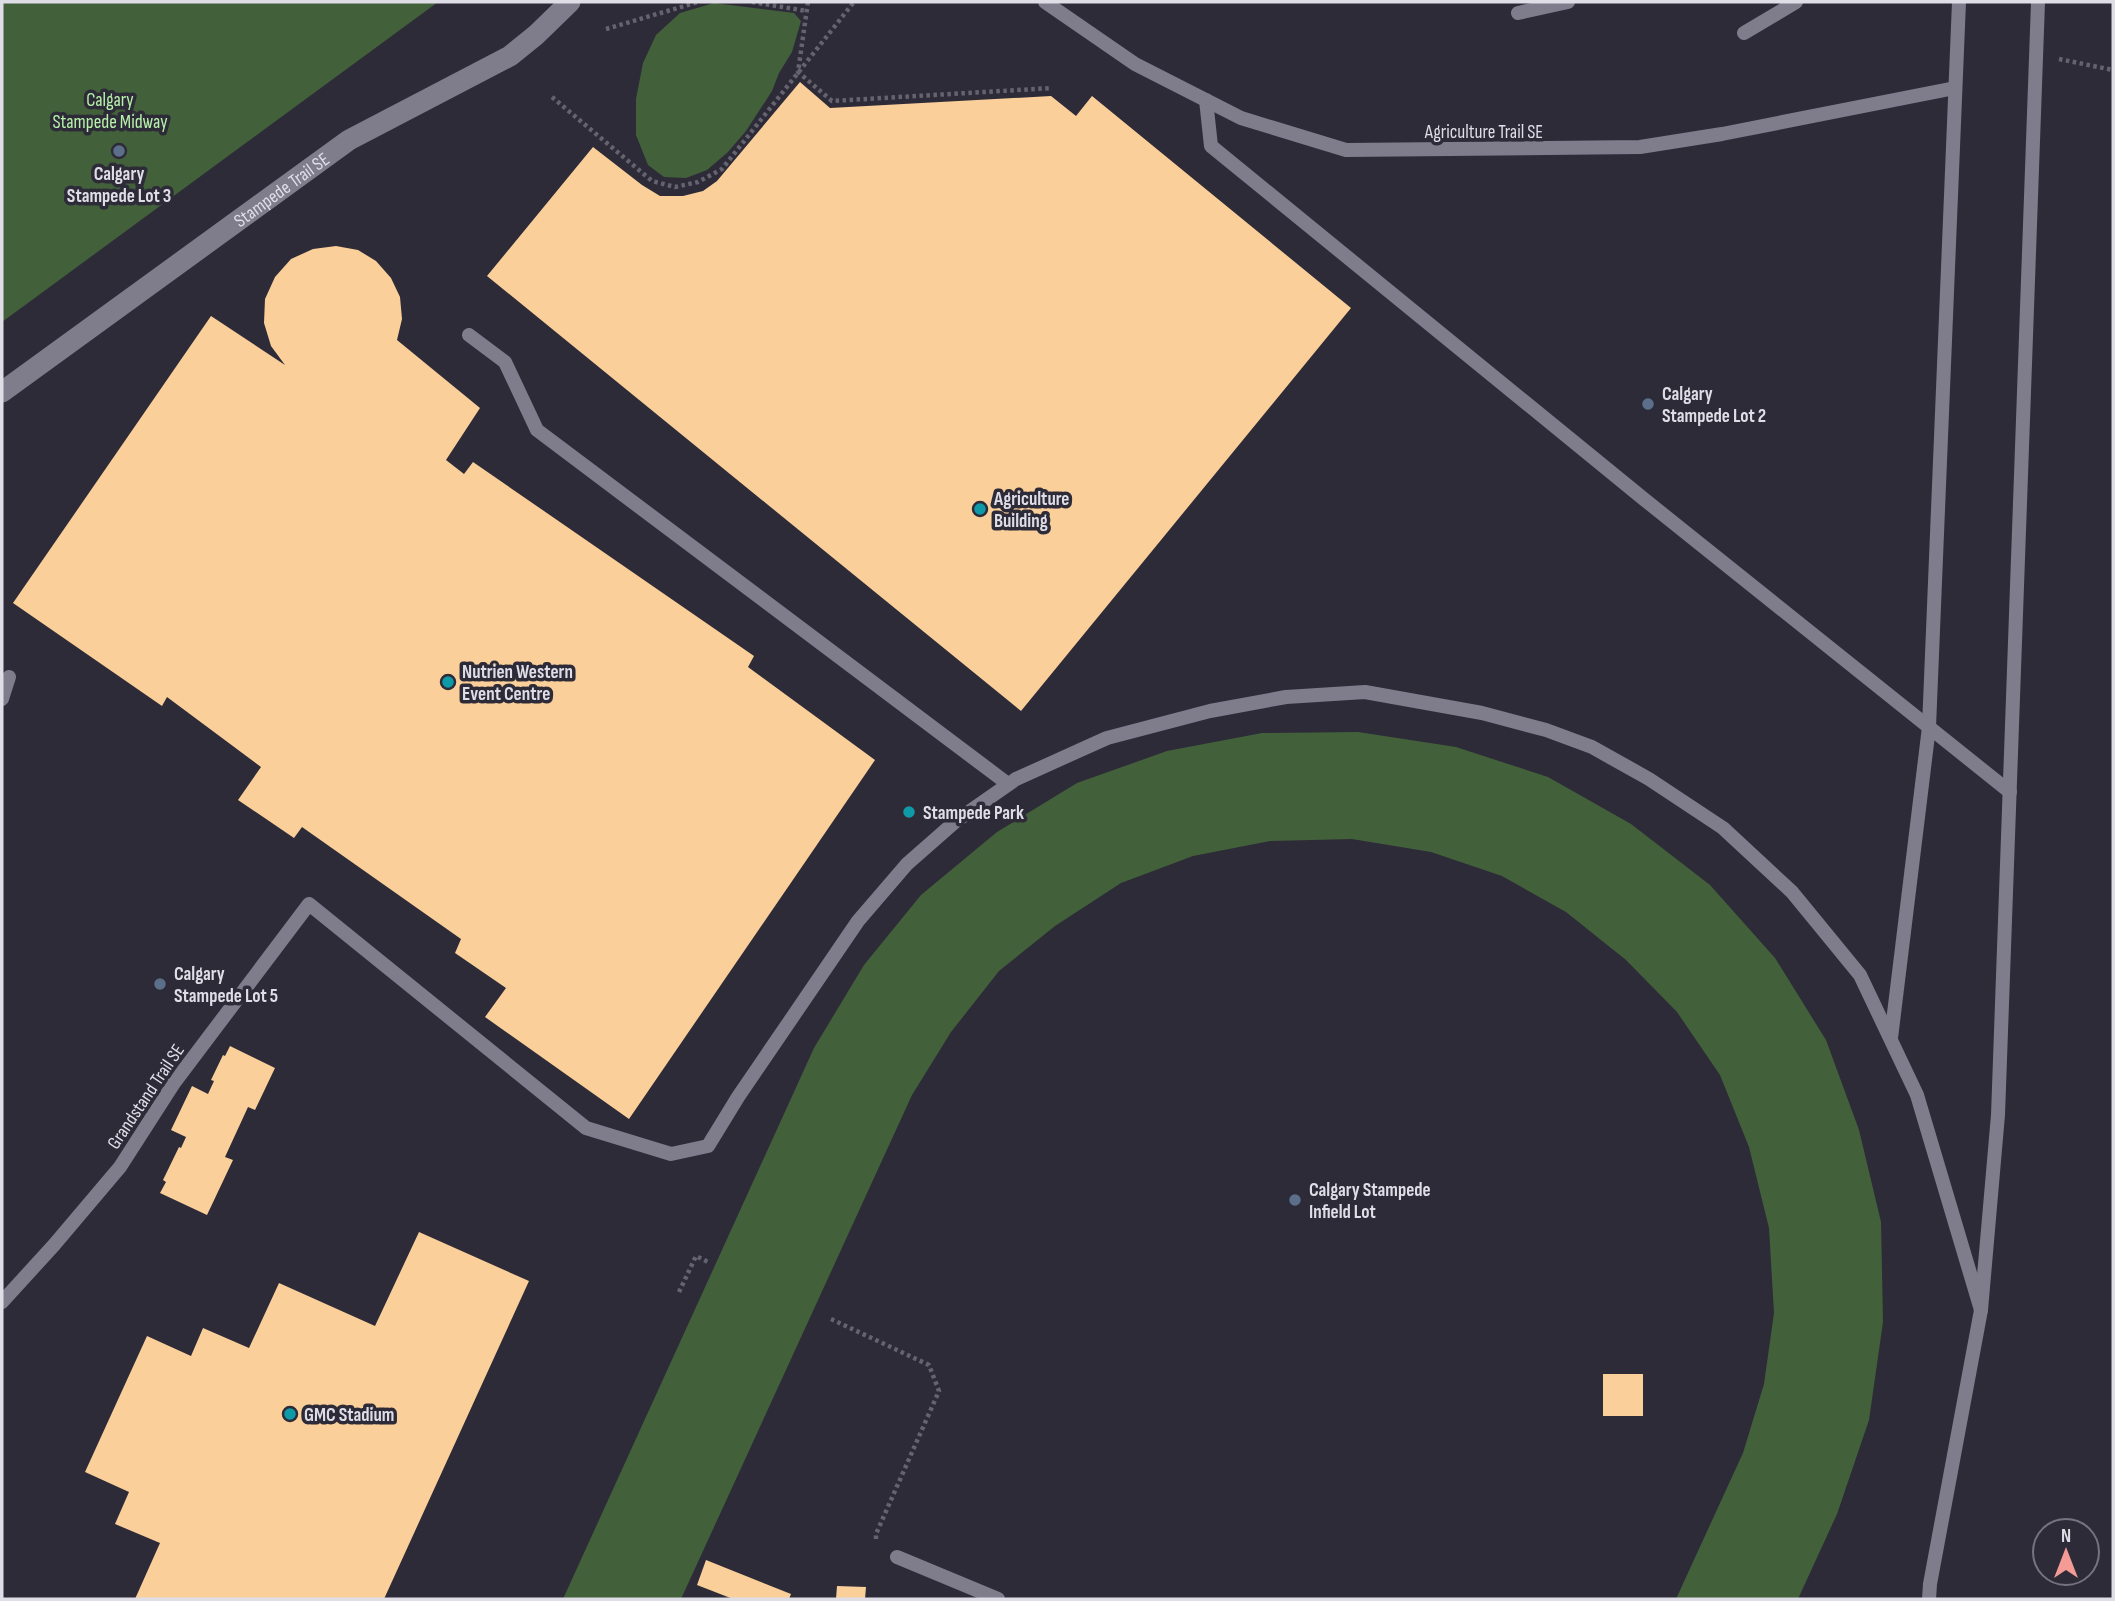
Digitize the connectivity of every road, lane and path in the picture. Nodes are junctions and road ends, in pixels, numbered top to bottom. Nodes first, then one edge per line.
1 (570, 2) edge
2 (698, 2) edge
3 (752, 2) edge
4 (808, 2) edge
5 (853, 2) edge
6 (1045, 2) edge
7 (1568, 2) edge
8 (1796, 2) edge
9 (1959, 2) edge
10 (2038, 2) edge
11 (807, 11) junction
12 (1518, 13) dead end
13 (606, 29) dead end
14 (1744, 33) dead end
15 (2036, 54) junction
16 (2112, 70) edge
17 (798, 72) junction
18 (1052, 88) dead end
19 (1955, 88) junction
20 (552, 97) dead end
21 (1206, 100) junction
22 (469, 335) dead end
23 (2, 392) edge
24 (9, 677) dead end
25 (2, 698) edge
26 (1929, 727) junction
27 (1008, 784) junction
28 (2010, 792) junction
29 (1891, 1039) junction
30 (708, 1262) dead end
31 (679, 1292) dead end
32 (2, 1302) edge
33 (1981, 1310) junction
34 (831, 1319) dead end
35 (897, 1557) joint
36 (998, 1599) edge
37 (1929, 1599) edge

1 - 23 street, Stampede Trail SE
2 - 13 path
3 - 11 path
4 - 11 path
5 - 17 path
6 - 21 lane, Agriculture Trail SE
7 - 12 lane
8 - 14 lane
9 - 19 lane
10 - 15 lane
11 - 17 path
15 - 16 path
15 - 28 lane
17 - 18 path
17 - 20 path
19 - 21 lane, Agriculture Trail SE
19 - 26 lane
21 - 26 lane
22 - 27 lane
24 - 25 lane
26 - 28 lane
26 - 29 lane
27 - 29 lane
27 - 32 lane, Grandstand Trail SE
28 - 33 lane
29 - 33 lane
30 - 31 path
33 - 37 lane
34 - 35 path
35 - 36 lane

